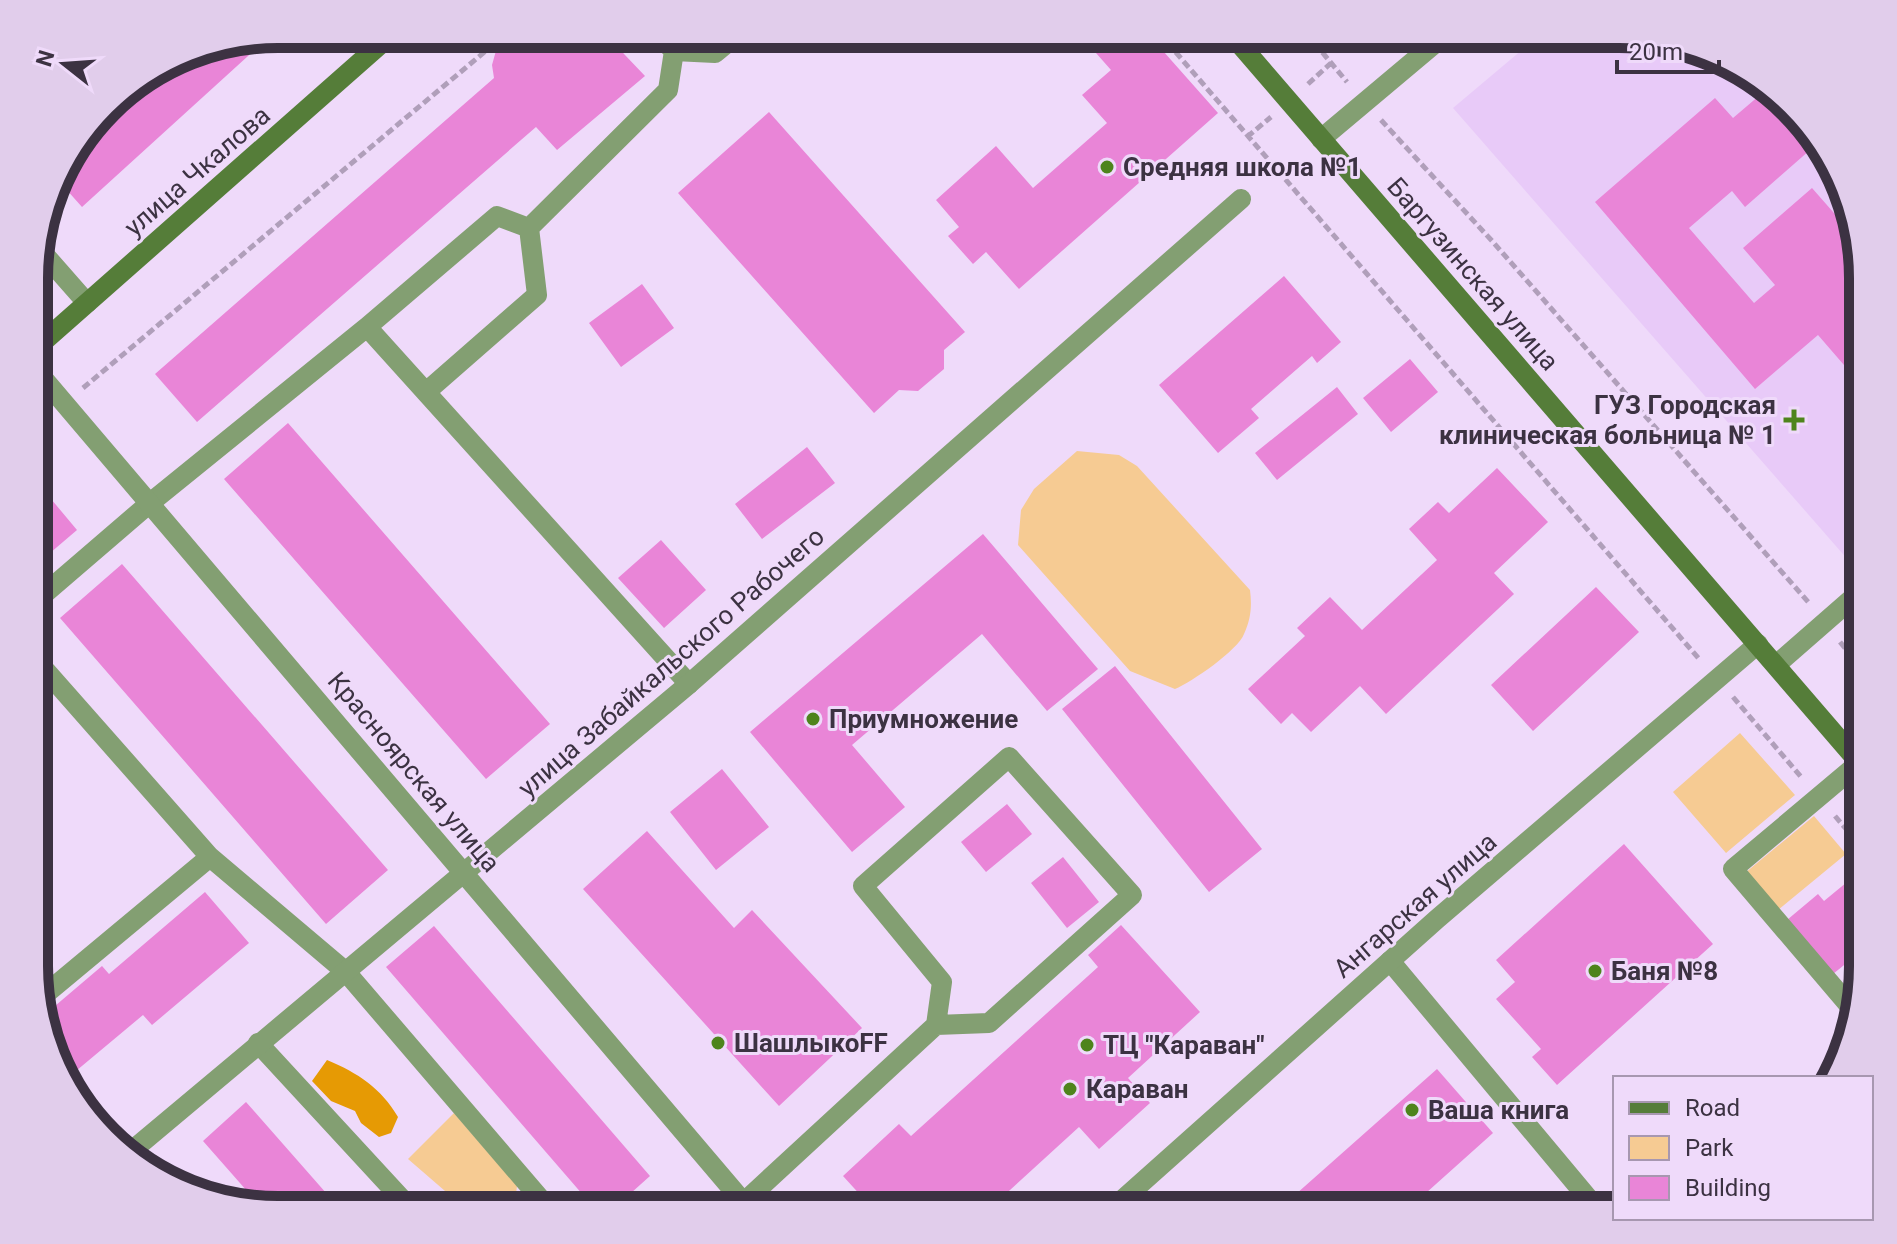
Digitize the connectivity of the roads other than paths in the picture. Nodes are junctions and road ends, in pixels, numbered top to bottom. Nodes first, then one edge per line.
1 (375, 48) edge
2 (671, 48) edge
3 (721, 48) edge
4 (1243, 48) edge
5 (1429, 48) edge
6 (674, 51) junction
7 (1321, 139) junction
8 (1241, 199) dead end
9 (529, 228) junction
10 (49, 260) edge
11 (87, 303) junction
12 (367, 327) junction
13 (48, 337) edge
14 (48, 384) edge
15 (426, 392) junction
16 (150, 503) junction
17 (48, 591) edge
18 (1849, 602) edge
19 (1758, 644) junction
20 (1776, 665) junction
21 (48, 673) edge
22 (689, 684) junction
23 (1849, 751) edge
24 (1849, 774) edge
25 (210, 857) junction
26 (465, 872) junction
27 (1390, 961) junction
28 (346, 972) junction
29 (50, 990) edge
30 (1846, 1002) edge
31 (936, 1025) junction
32 (258, 1043) junction
33 (136, 1147) edge
34 (399, 1196) edge
35 (538, 1196) edge
36 (739, 1196) edge
37 (757, 1196) edge
38 (1127, 1196) edge
39 (1580, 1196) edge

1 - 11 main road, улица Чкалова
2 - 6 street
3 - 6 street
4 - 7 main road, Баргузинская улица
5 - 7 street
6 - 9 street
7 - 19 main road, Баргузинская улица
8 - 22 street, улица Забайкальского Рабочего
9 - 12 street
9 - 15 street
10 - 11 street
11 - 13 main road, улица Чкалова
12 - 15 street
12 - 16 street
14 - 16 street, Красноярская улица
15 - 22 street
16 - 17 street
16 - 26 street, Красноярская улица
18 - 20 street
19 - 20 main road, Баргузинская улица
19 - 27 street, Ангарская улица
20 - 23 main road, Баргузинская улица
21 - 25 street
22 - 26 street, улица Забайкальского Рабочего
24 - 30 street
25 - 28 street
25 - 29 street
26 - 28 street, улица Забайкальского Рабочего
26 - 36 street, Красноярская улица
27 - 38 street, Ангарская улица
27 - 39 street
28 - 32 street, улица Забайкальского Рабочего
28 - 35 street
31 - 31 street
31 - 37 street
32 - 33 street, улица Забайкальского Рабочего
32 - 34 street

